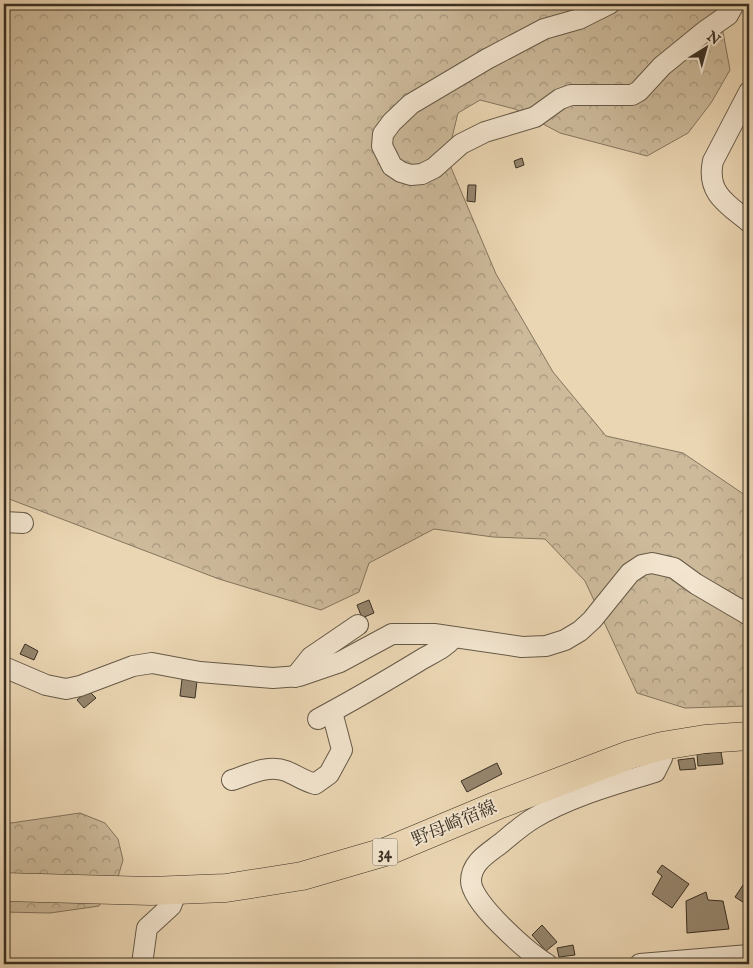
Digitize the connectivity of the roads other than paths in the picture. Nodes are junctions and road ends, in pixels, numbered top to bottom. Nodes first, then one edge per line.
1 (609, 4) edge
2 (734, 4) edge
3 (749, 92) edge
4 (749, 222) edge
5 (749, 615) edge
6 (358, 625) dead end
7 (454, 637) junction
8 (4, 668) edge
9 (295, 677) junction
10 (749, 736) edge
11 (662, 746) junction
12 (232, 780) dead end
13 (4, 887) edge
14 (177, 890) junction
15 (749, 955) edge
16 (142, 964) edge
17 (547, 964) edge
18 (640, 964) edge

1 - 2 street
3 - 4 street
5 - 7 street
6 - 9 street
7 - 9 street
7 - 12 street
8 - 9 street
10 - 11 main road, 野母崎宿線 / 34
11 - 14 main road, 野母崎宿線 / 34
11 - 17 street
13 - 14 main road, 野母崎宿線 / 34
14 - 16 street
15 - 18 street

